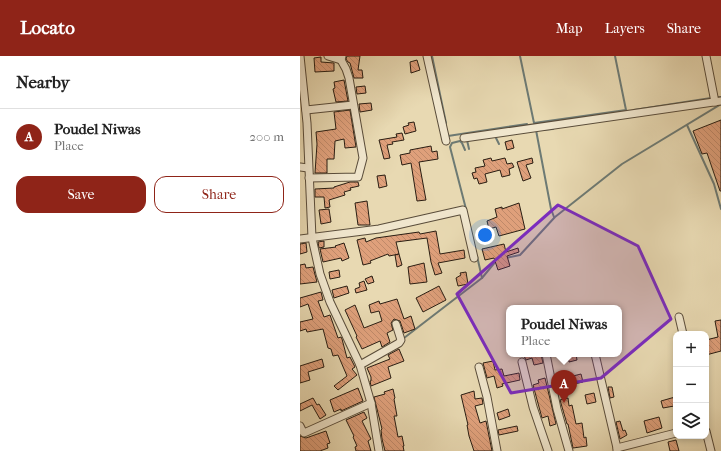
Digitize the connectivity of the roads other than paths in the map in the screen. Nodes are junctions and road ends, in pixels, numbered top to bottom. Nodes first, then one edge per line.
1 (300, 56) edge
2 (328, 56) edge
3 (427, 56) edge
4 (706, 56) edge
5 (342, 58) edge
6 (718, 101) edge
7 (353, 105) junction
8 (306, 110) junction
9 (304, 123) edge
10 (464, 138) dead end
11 (446, 141) dead end
12 (300, 167) edge
13 (308, 168) junction
14 (309, 178) junction
15 (312, 238) junction
16 (300, 239) edge
17 (474, 258) dead end
18 (679, 317) dead end
19 (396, 324) dead end
20 (682, 331) edge
21 (547, 357) edge
22 (596, 357) edge
23 (522, 362) dead end
24 (360, 365) junction
25 (479, 367) dead end
26 (371, 403) junction
27 (300, 426) edge
28 (673, 435) edge
29 (708, 439) edge
30 (617, 450) edge
31 (379, 451) edge
32 (497, 451) edge
33 (548, 451) edge
34 (569, 451) edge
35 (711, 451) edge

1 - 8 street
2 - 5 street
3 - 11 street
4 - 6 street
5 - 7 street
6 - 10 street
7 - 8 street
7 - 14 street
8 - 9 street
9 - 13 street
12 - 13 street
13 - 14 street
14 - 15 street
15 - 16 street
15 - 17 street
15 - 24 street
18 - 20 street
19 - 24 street
21 - 34 street
22 - 30 street
23 - 33 street
24 - 26 street
25 - 32 street
26 - 27 street
26 - 31 street
28 - 30 street
29 - 35 street

